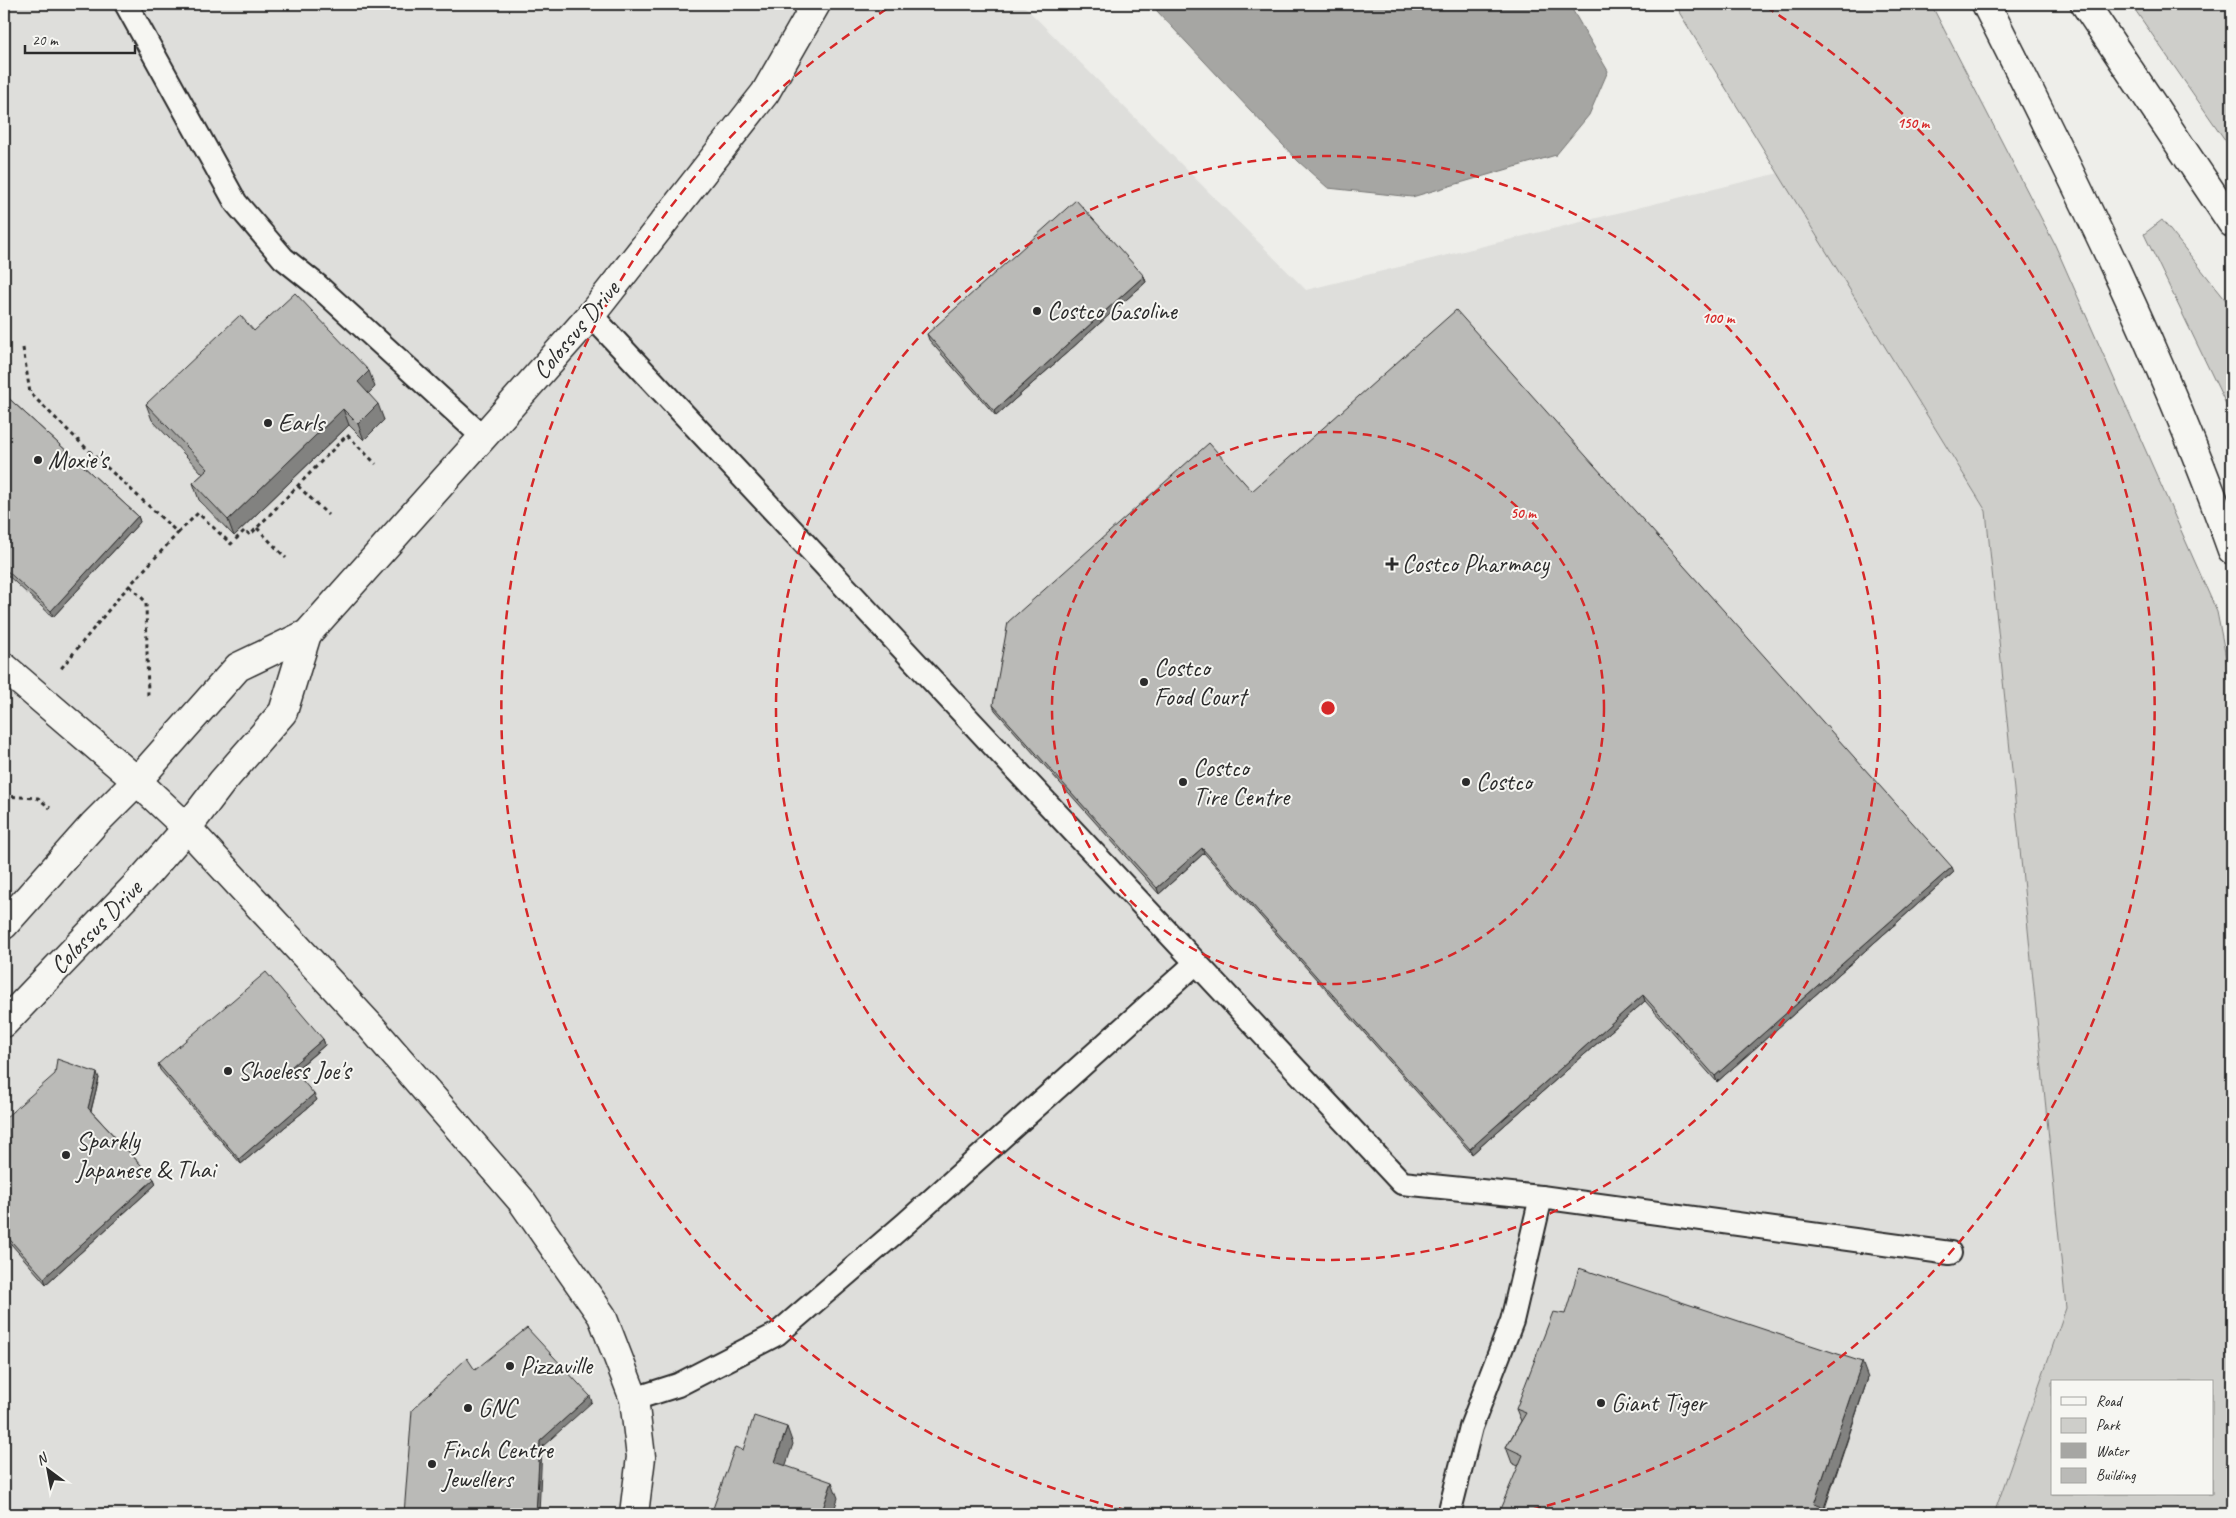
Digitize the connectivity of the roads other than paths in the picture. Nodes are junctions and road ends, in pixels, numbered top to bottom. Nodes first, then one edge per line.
1 (126, 4) edge
2 (816, 4) edge
3 (1986, 4) edge
4 (2085, 4) edge
5 (2232, 223) edge
6 (591, 315) junction
7 (483, 437) junction
8 (2232, 550) edge
9 (307, 634) junction
10 (4, 666) edge
11 (137, 781) junction
12 (187, 828) junction
13 (4, 925) edge
14 (1196, 963) junction
15 (4, 1023) edge
16 (1541, 1197) junction
17 (1950, 1254) dead end
18 (634, 1399) junction
19 (634, 1514) edge
20 (1449, 1514) edge

1 - 7 lane
2 - 6 main road, Colossus Drive
3 - 8 main road
4 - 5 main road
6 - 7 main road, Colossus Drive
6 - 14 lane
7 - 9 main road, Colossus Drive
9 - 11 main road, Colossus Drive
9 - 12 main road, Colossus Drive
10 - 11 main road
11 - 12 main road
11 - 13 main road, Colossus Drive
12 - 15 main road, Colossus Drive
12 - 18 main road
14 - 16 lane
14 - 18 lane
16 - 17 lane
16 - 20 lane
18 - 19 main road

